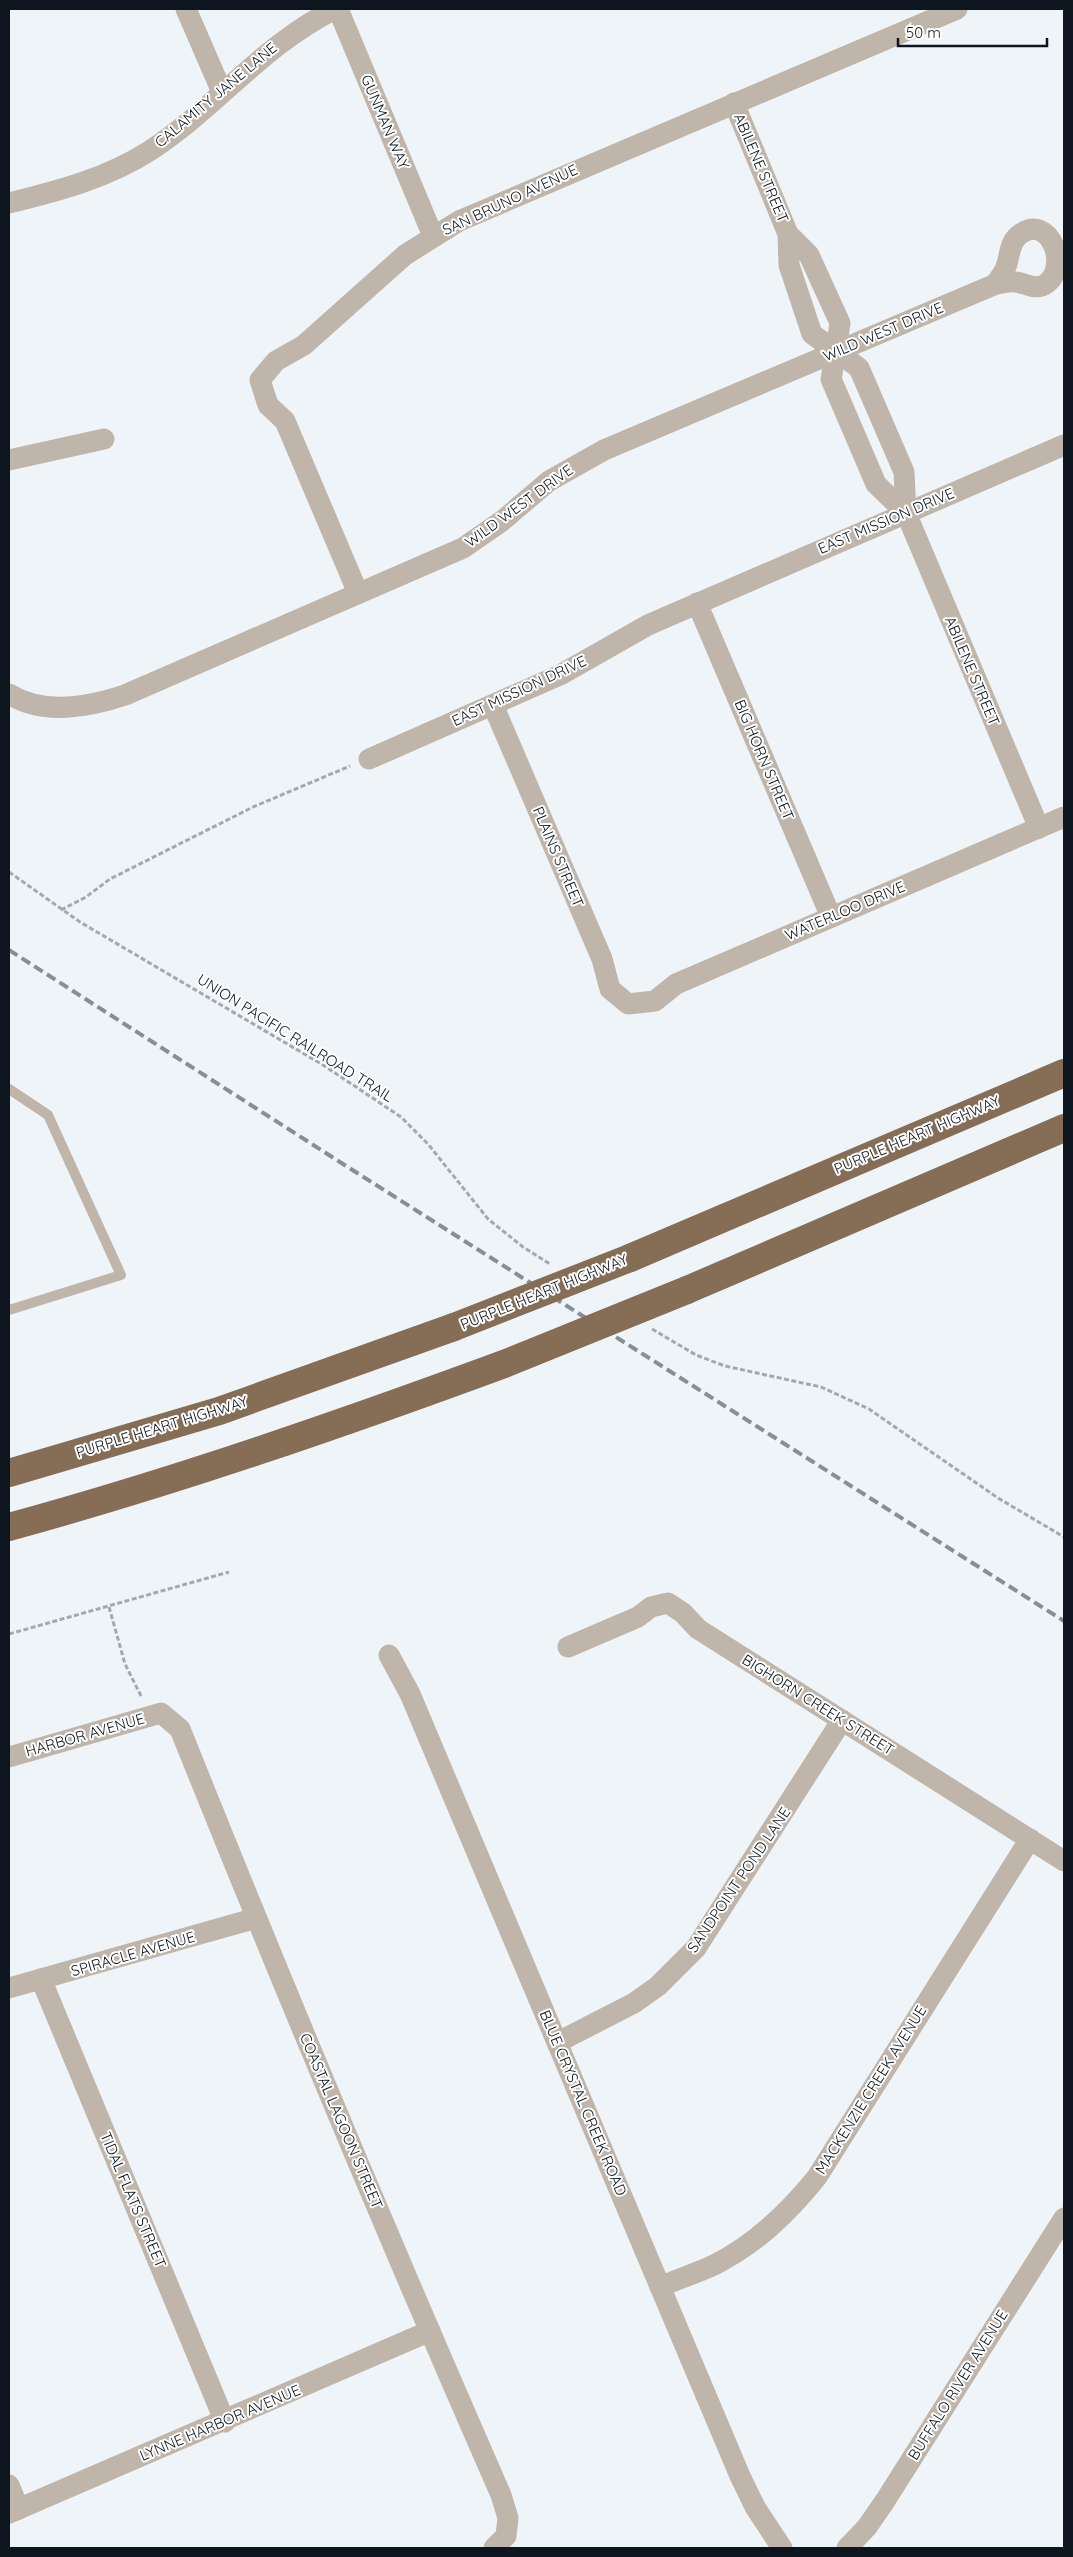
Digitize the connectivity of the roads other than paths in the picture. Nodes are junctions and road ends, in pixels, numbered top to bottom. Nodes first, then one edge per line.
1 (186, 9) edge
2 (337, 9) edge
3 (957, 9) edge
4 (222, 92) junction
5 (734, 103) junction
6 (9, 203) edge
7 (788, 234) junction
8 (432, 236) junction
9 (996, 284) dead end
10 (836, 351) junction
11 (104, 439) dead end
12 (1064, 445) edge
13 (9, 460) edge
14 (906, 513) junction
15 (358, 593) junction
16 (697, 603) junction
17 (9, 694) edge
18 (493, 705) junction
19 (370, 759) road end
20 (1064, 817) edge
21 (1039, 828) junction
22 (831, 917) junction
23 (628, 1004) joint
24 (1064, 1073) edge
25 (9, 1089) edge
26 (1064, 1128) edge
27 (9, 1310) edge
28 (9, 1472) edge
29 (9, 1527) edge
30 (568, 1647) dead end
31 (390, 1655) dead end
32 (161, 1713) joint
33 (842, 1720) junction
34 (9, 1757) edge
35 (1030, 1840) junction
36 (1064, 1861) edge
37 (256, 1918) junction
38 (40, 1979) junction
39 (9, 1988) edge
40 (558, 2042) junction
41 (1064, 2218) edge
42 (660, 2287) junction
43 (430, 2331) junction
44 (225, 2422) junction
45 (9, 2485) edge
46 (14, 2511) edge
47 (500, 2542) edge
48 (782, 2548) edge
49 (847, 2548) edge

1 - 4 street
2 - 4 street, CALAMITY JANE LANE
2 - 8 street, GUNMAN WAY
3 - 5 street, SAN BRUNO AVENUE
4 - 6 street, CALAMITY JANE LANE
5 - 7 street, ABILENE STREET
5 - 8 street, SAN BRUNO AVENUE
7 - 10 street, ABILENE STREET
7 - 10 street, ABILENE STREET
8 - 15 street, SAN BRUNO AVENUE
9 - 10 street, WILD WEST DRIVE
10 - 14 street, ABILENE STREET
10 - 14 street, ABILENE STREET
10 - 15 street, WILD WEST DRIVE
11 - 13 street
12 - 14 street, EAST MISSION DRIVE
14 - 16 street, EAST MISSION DRIVE
14 - 21 street, ABILENE STREET
15 - 17 street, WILD WEST DRIVE
16 - 18 street, EAST MISSION DRIVE
16 - 22 street, BIG HORN STREET
18 - 19 street, EAST MISSION DRIVE
18 - 23 street, PLAINS STREET
20 - 21 street, WATERLOO DRIVE
21 - 22 street, WATERLOO DRIVE
22 - 23 street, WATERLOO DRIVE
24 - 28 highway, PURPLE HEART HIGHWAY, bridge
25 - 27 lane
26 - 29 highway, bridge
30 - 33 street, BIGHORN CREEK STREET
31 - 40 street, BLUE CRYSTAL CREEK ROAD
32 - 34 street, HARBOR AVENUE
32 - 37 street, COASTAL LAGOON STREET
33 - 35 street, BIGHORN CREEK STREET
33 - 40 street, SANDPOINT POND LANE
35 - 36 street, BIGHORN CREEK STREET
35 - 42 street, MACKENZIE CREEK AVENUE
37 - 38 street, SPIRACLE AVENUE
37 - 43 street, COASTAL LAGOON STREET
38 - 39 street, SPIRACLE AVENUE
38 - 44 street, TIDAL FLATS STREET
40 - 42 street, BLUE CRYSTAL CREEK ROAD
41 - 49 street, BUFFALO RIVER AVENUE
42 - 48 street, BLUE CRYSTAL CREEK ROAD
43 - 44 street, LYNNE HARBOR AVENUE
43 - 47 street, COASTAL LAGOON STREET
44 - 46 street, LYNNE HARBOR AVENUE
45 - 46 street

